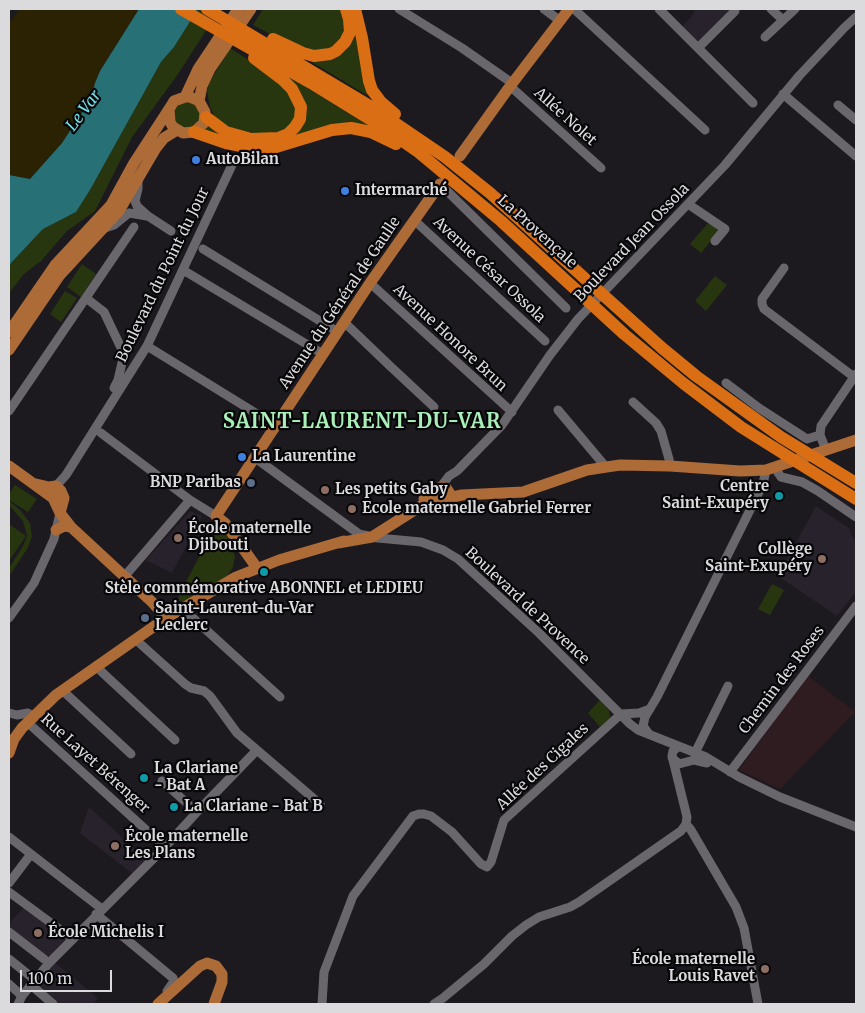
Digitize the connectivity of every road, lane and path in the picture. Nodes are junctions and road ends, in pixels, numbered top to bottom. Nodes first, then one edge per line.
1 (181, 9) edge
2 (208, 9) edge
3 (238, 9) edge
4 (250, 9) edge
5 (346, 9) edge
6 (355, 9) edge
7 (399, 9) edge
8 (544, 9) edge
9 (569, 9) edge
10 (574, 9) edge
11 (658, 9) edge
12 (771, 9) edge
13 (795, 9) edge
14 (735, 11) dead end
15 (856, 18) edge
16 (560, 20) junction
17 (783, 20) junction
18 (856, 27) edge
19 (765, 37) dead end
20 (245, 38) junction
21 (834, 38) junction
22 (698, 48) junction
23 (511, 85) junction
24 (783, 94) junction
25 (185, 96) junction
26 (200, 101) junction
27 (753, 102) dead end
28 (838, 105) dead end
29 (169, 109) junction
30 (206, 117) junction
31 (856, 120) edge
32 (177, 130) junction
33 (705, 130) dead end
34 (194, 132) junction
35 (460, 156) dead end
36 (856, 156) edge
37 (445, 157) junction
38 (232, 165) dead end
39 (601, 168) dead end
40 (138, 177) junction
41 (442, 177) junction
42 (688, 204) junction
43 (148, 216) junction
44 (414, 220) junction
45 (134, 227) dead end
46 (105, 228) junction
47 (171, 231) dead end
48 (715, 241) dead end
49 (203, 249) dead end
50 (784, 268) dead end
51 (183, 270) junction
52 (370, 283) junction
53 (86, 298) junction
54 (566, 308) dead end
55 (341, 327) junction
56 (9, 332) edge
57 (545, 341) dead end
58 (146, 346) junction
59 (9, 350) edge
60 (323, 354) junction
61 (855, 376) edge
62 (726, 383) dead end
63 (114, 398) junction
64 (633, 402) dead end
65 (434, 407) dead end
66 (558, 410) dead end
67 (9, 411) edge
68 (512, 412) junction
69 (100, 421) junction
70 (275, 425) junction
71 (100, 433) junction
72 (820, 435) junction
73 (90, 437) junction
74 (856, 440) edge
75 (824, 451) junction
76 (254, 457) junction
77 (9, 466) edge
78 (605, 466) junction
79 (670, 466) junction
80 (774, 468) junction
81 (856, 482) edge
82 (443, 492) junction
83 (58, 494) junction
84 (856, 499) edge
85 (190, 500) junction
86 (60, 513) junction
87 (216, 516) junction
88 (856, 517) edge
89 (380, 526) junction
90 (71, 527) junction
91 (56, 530) junction
92 (360, 534) junction
93 (372, 537) junction
94 (338, 543) junction
95 (257, 568) junction
96 (124, 576) junction
97 (856, 606) edge
98 (182, 608) junction
99 (9, 618) edge
100 (166, 618) junction
101 (135, 639) junction
102 (96, 666) junction
103 (728, 686) dead end
104 (62, 690) junction
105 (280, 696) dead end
106 (650, 708) junction
107 (9, 714) edge
108 (621, 714) junction
109 (30, 719) junction
110 (653, 736) junction
111 (175, 740) dead end
112 (257, 750) junction
113 (691, 752) junction
114 (9, 753) edge
115 (674, 753) junction
116 (132, 754) dead end
117 (684, 762) junction
118 (730, 772) junction
119 (678, 780) junction
120 (162, 781) dead end
121 (320, 804) dead end
122 (197, 812) junction
123 (686, 824) junction
124 (856, 827) edge
125 (9, 837) edge
126 (165, 847) junction
127 (31, 854) junction
128 (9, 883) edge
129 (9, 892) edge
130 (99, 912) junction
131 (9, 932) edge
132 (70, 937) dead end
133 (9, 959) edge
134 (44, 959) dead end
135 (33, 982) junction
136 (9, 984) edge
137 (22, 996) junction
138 (162, 1000) edge
139 (18, 1004) edge
140 (53, 1004) edge
141 (214, 1004) edge
142 (322, 1004) edge
143 (434, 1004) edge
144 (758, 1004) edge

1 - 20 highway
2 - 20 highway, La Provençale
3 - 25 main road
4 - 26 main road
5 - 20 highway
6 - 37 highway
7 - 23 street, Allée Nolet
8 - 16 street
9 - 16 main road
10 - 33 street
11 - 22 street
12 - 17 street
13 - 17 street
14 - 22 street
15 - 18 street
15 - 21 street, Boulevard Jean Ossola
16 - 23 main road
17 - 19 street
18 - 21 street, Boulevard Jean Ossola
20 - 30 highway
20 - 37 highway, La Provençale
20 - 41 highway, La Provençale
21 - 24 street, Boulevard Jean Ossola
22 - 27 street
23 - 35 main road
23 - 39 street, Allée Nolet
24 - 36 street
24 - 42 street, Boulevard Jean Ossola
25 - 26 main road
25 - 29 main road
26 - 30 main road
28 - 31 street
29 - 32 main road
29 - 56 main road
30 - 34 main road
32 - 34 main road
32 - 40 main road
34 - 41 highway
37 - 81 highway, La Provençale
38 - 51 street, Boulevard du Point du Jour
40 - 43 street
40 - 46 main road
41 - 44 main road, Avenue du Général de Gaulle
41 - 54 street
41 - 84 highway, La Provençale
42 - 48 street
42 - 68 street, Boulevard Jean Ossola
43 - 46 street
43 - 47 street
44 - 52 main road, Avenue du Général de Gaulle
44 - 57 street, Avenue César Ossola
45 - 53 street
46 - 59 main road
49 - 55 street
50 - 61 street
51 - 58 street, Boulevard du Point du Jour
51 - 60 street
52 - 55 main road, Avenue du Général de Gaulle
52 - 68 street, Avenue Honore Brun
53 - 63 street
53 - 67 street
55 - 60 main road, Avenue du Général de Gaulle
55 - 65 street
58 - 63 street, Boulevard du Point du Jour
58 - 70 street
60 - 70 main road, Avenue du Général de Gaulle
61 - 72 street
62 - 72 street
63 - 69 street, Boulevard du Point du Jour
64 - 79 street
66 - 78 street
68 - 82 street, Boulevard Jean Ossola
69 - 71 street
69 - 73 street, Boulevard du Point du Jour
70 - 76 main road, Avenue du Général de Gaulle
71 - 73 street
71 - 85 street
72 - 75 street
73 - 83 street, Boulevard du Point du Jour
74 - 75 main road
75 - 80 main road
76 - 87 main road, Avenue du Général de Gaulle
76 - 92 street
77 - 83 main road
78 - 79 main road
78 - 82 main road
79 - 80 main road
80 - 88 street
80 - 106 street
82 - 89 main road
82 - 93 main road
83 - 86 main road
85 - 87 street
85 - 96 street
86 - 90 main road
86 - 91 street
87 - 95 main road
89 - 92 main road
89 - 93 street
90 - 91 main road
90 - 96 main road
91 - 99 street
92 - 93 street, Boulevard de Provence
92 - 94 main road
93 - 94 main road
93 - 108 street, Boulevard de Provence
94 - 95 main road
95 - 98 main road
96 - 100 main road
97 - 118 street, Chemin des Roses
98 - 100 main road
98 - 105 street
100 - 101 main road
101 - 102 main road
101 - 112 street
102 - 104 main road
102 - 111 street
103 - 113 street
104 - 109 main road
104 - 116 street
106 - 108 street
106 - 110 street
107 - 109 street
108 - 110 street, Boulevard de Provence
108 - 142 street, Allée des Cigales
109 - 114 main road
109 - 126 street, Rue Layet Bérenger
110 - 115 street, Boulevard de Provence
112 - 121 street
112 - 122 street
113 - 115 street
113 - 117 street
113 - 118 street
115 - 117 street
115 - 119 street
117 - 118 street
117 - 119 street
118 - 124 street
119 - 123 street
120 - 122 street
122 - 126 street
123 - 143 street
123 - 144 street
125 - 127 street
126 - 130 street
127 - 128 street
127 - 130 street
129 - 132 street
130 - 135 street
130 - 138 street
131 - 134 street
133 - 135 street
135 - 137 street
135 - 140 street
136 - 137 street
137 - 139 street
138 - 141 main road

